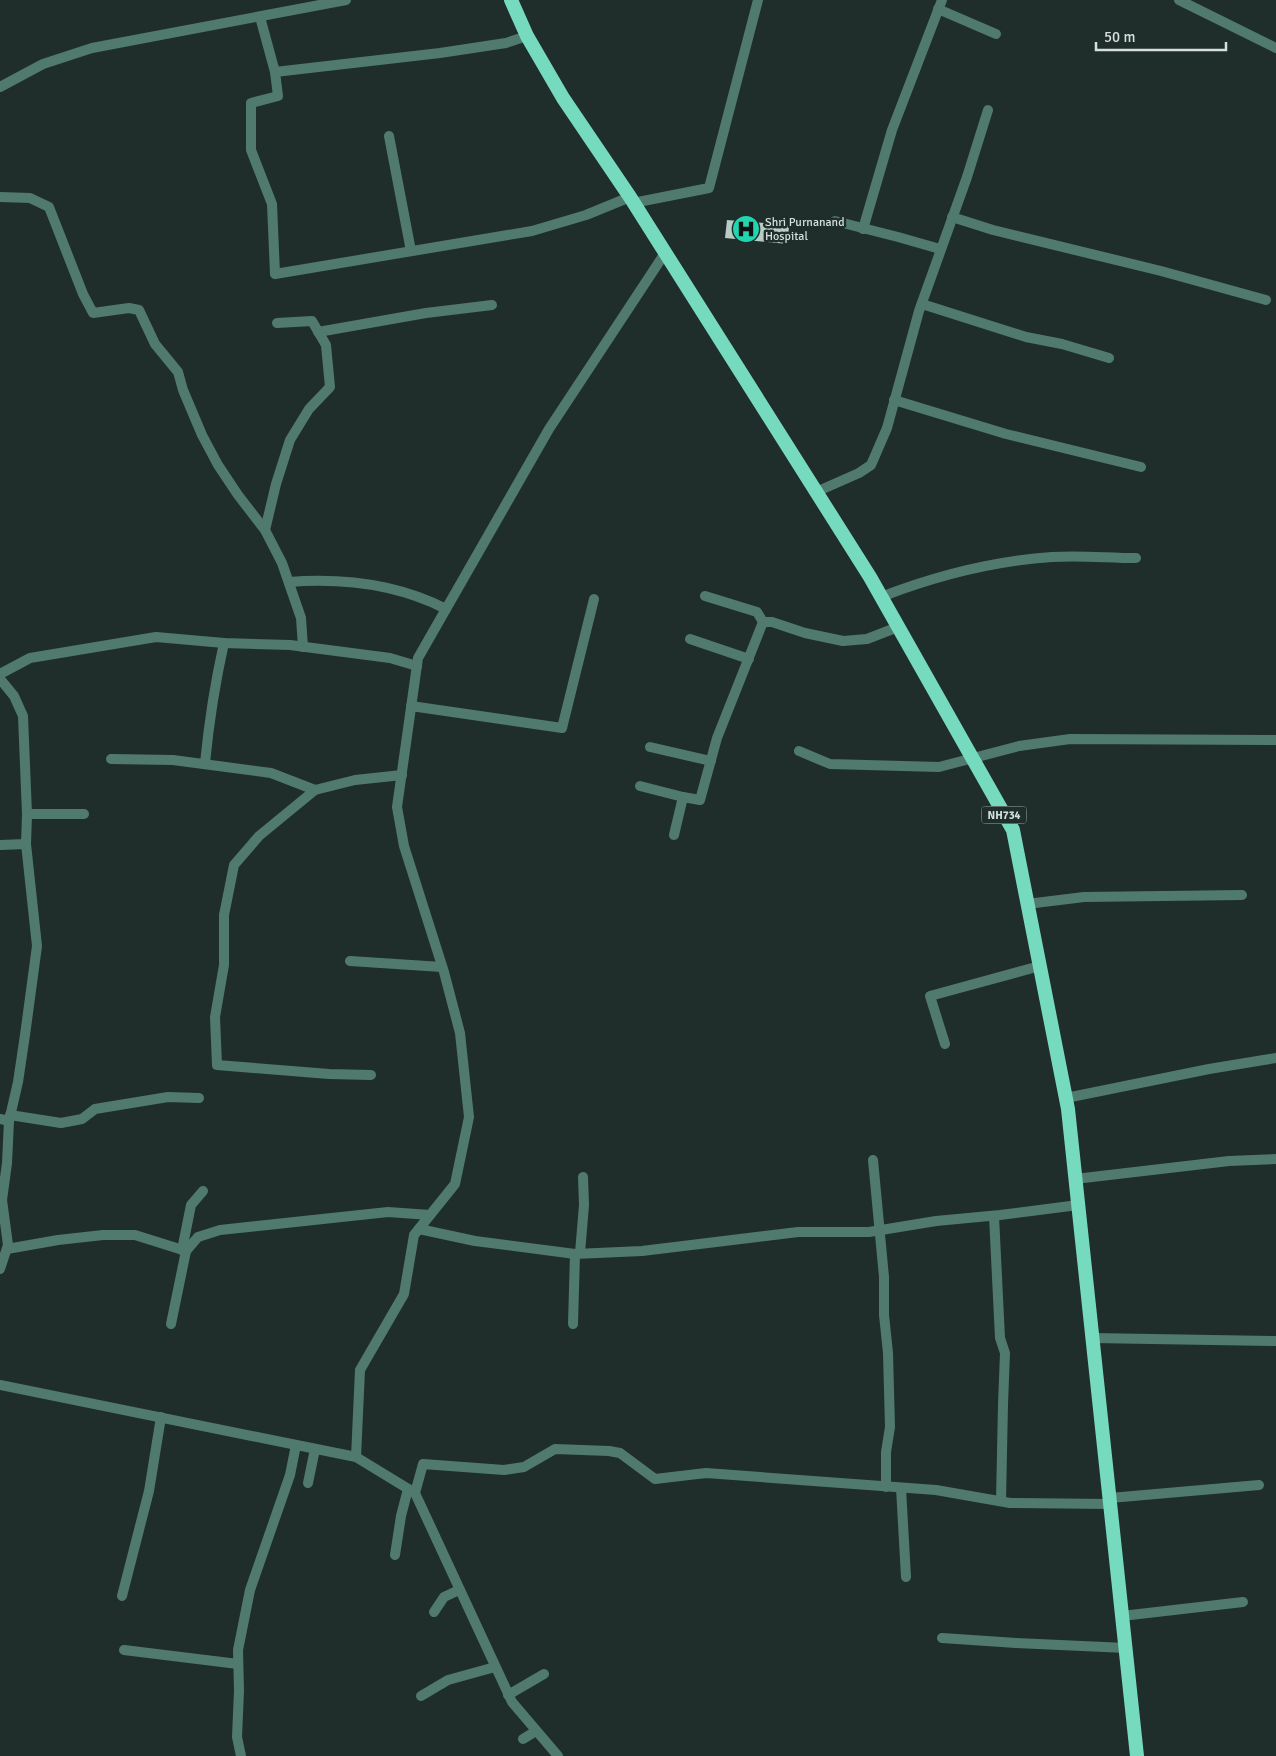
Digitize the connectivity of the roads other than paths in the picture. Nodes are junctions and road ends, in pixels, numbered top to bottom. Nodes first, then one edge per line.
1 (346, 0) edge
2 (511, 0) edge
3 (758, 0) edge
4 (1178, 0) edge
5 (940, 5) edge
6 (260, 17) junction
7 (996, 34) dead end
8 (527, 36) junction
9 (1276, 48) edge
10 (275, 72) junction
11 (0, 87) edge
12 (988, 110) dead end
13 (389, 136) dead end
14 (0, 197) edge
15 (632, 200) junction
16 (952, 217) junction
17 (835, 221) dead end
18 (863, 228) junction
19 (940, 250) junction
20 (411, 251) junction
21 (665, 253) junction
22 (1266, 300) dead end
23 (492, 304) dead end
24 (922, 304) junction
25 (277, 322) dead end
26 (318, 332) junction
27 (1109, 358) dead end
28 (894, 400) junction
29 (1141, 467) dead end
30 (816, 492) junction
31 (266, 530) junction
32 (1136, 558) dead end
33 (289, 582) junction
34 (705, 596) dead end
35 (881, 598) junction
36 (594, 599) dead end
37 (446, 609) junction
38 (763, 622) junction
39 (898, 627) junction
40 (690, 638) dead end
41 (224, 643) junction
42 (303, 646) junction
43 (749, 659) junction
44 (417, 666) junction
45 (0, 674) edge
46 (0, 679) edge
47 (411, 706) junction
48 (1276, 740) edge
49 (650, 746) dead end
50 (799, 751) dead end
51 (972, 758) junction
52 (111, 759) dead end
53 (711, 761) junction
54 (205, 763) junction
55 (402, 775) junction
56 (640, 786) dead end
57 (315, 790) junction
58 (683, 797) junction
59 (27, 814) junction
60 (84, 814) dead end
61 (674, 835) dead end
62 (0, 844) edge
63 (26, 844) junction
64 (1242, 895) dead end
65 (1027, 904) junction
66 (350, 960) dead end
67 (1040, 966) junction
68 (442, 967) junction
69 (945, 1044) dead end
70 (1276, 1058) edge
71 (371, 1075) dead end
72 (199, 1098) dead end
73 (1066, 1098) junction
74 (6, 1118) edge
75 (1276, 1159) edge
76 (873, 1160) dead end
77 (583, 1177) dead end
78 (1075, 1179) junction
79 (203, 1191) dead end
80 (1078, 1205) junction
81 (430, 1216) junction
82 (994, 1216) junction
83 (419, 1229) junction
84 (880, 1230) junction
85 (7, 1249) junction
86 (184, 1250) junction
87 (578, 1254) junction
88 (0, 1269) edge
89 (171, 1324) dead end
90 (573, 1324) dead end
91 (1092, 1338) junction
92 (1276, 1341) edge
93 (0, 1385) edge
94 (161, 1418) junction
95 (296, 1445) junction
96 (315, 1449) junction
97 (356, 1457) junction
98 (308, 1483) dead end
99 (1259, 1485) dead end
100 (886, 1487) junction
101 (901, 1488) junction
102 (412, 1491) junction
103 (1002, 1501) junction
104 (1110, 1501) junction
105 (395, 1555) dead end
106 (906, 1577) dead end
107 (459, 1590) junction
108 (122, 1596) dead end
109 (1243, 1602) dead end
110 (434, 1612) dead end
111 (1122, 1616) junction
112 (942, 1638) dead end
113 (1126, 1648) junction
114 (124, 1650) dead end
115 (238, 1664) junction
116 (495, 1667) junction
117 (544, 1674) dead end
118 (508, 1695) junction
119 (421, 1696) dead end
120 (536, 1731) junction
121 (523, 1739) dead end
122 (556, 1755) edge
123 (241, 1756) edge
124 (1137, 1756) edge

1 - 6 street
2 - 8 highway, NH734
3 - 15 street
4 - 9 street
5 - 7 street
5 - 18 street
6 - 10 street
6 - 11 street
8 - 10 street
8 - 15 highway, NH734
10 - 20 street
12 - 16 street
13 - 20 street
14 - 31 street
15 - 20 street
15 - 21 highway, NH734
16 - 19 street
16 - 22 street
17 - 18 street
18 - 19 street
19 - 24 street
21 - 30 highway, NH734
21 - 37 street
23 - 26 street
24 - 27 street
24 - 28 street
25 - 26 street
26 - 31 street
28 - 29 street
28 - 30 street
30 - 35 highway, NH734
31 - 33 street
32 - 35 street
33 - 37 street
33 - 42 street
34 - 38 street
35 - 39 highway, NH734
36 - 47 street
37 - 44 street
38 - 39 street
38 - 43 street
39 - 51 highway, NH734
40 - 43 street
41 - 42 street
41 - 45 street
41 - 54 street
42 - 44 street
43 - 53 street
44 - 47 street
46 - 59 street
47 - 55 street
48 - 51 street
49 - 53 street
50 - 51 street
51 - 65 highway, NH734
52 - 54 street
53 - 58 street
54 - 57 street
55 - 57 street
55 - 68 street
56 - 58 street
57 - 71 street
58 - 61 street
59 - 60 street
59 - 63 street
62 - 63 street
63 - 74 street
64 - 65 street
65 - 67 highway, NH734
66 - 68 street
67 - 69 street
67 - 73 highway, NH734
68 - 81 street
70 - 73 street
72 - 74 street
73 - 78 highway, NH734
74 - 85 street
75 - 78 street
76 - 84 street
77 - 87 street
78 - 80 highway, NH734
79 - 86 street
80 - 82 street
80 - 91 highway, NH734
81 - 83 street
81 - 86 street
82 - 84 street
82 - 103 street
83 - 87 street
83 - 97 street
84 - 87 street
84 - 100 street
85 - 86 street
85 - 88 street
86 - 89 street
87 - 90 street
91 - 92 street
91 - 104 highway, NH734
93 - 94 street
94 - 95 street
94 - 108 street
95 - 96 street
95 - 115 street
96 - 97 street
96 - 98 street
97 - 102 street
99 - 104 street
100 - 101 street
100 - 102 street
101 - 103 street
101 - 106 street
102 - 105 street
102 - 107 street
103 - 104 street
104 - 111 highway, NH734
107 - 110 street
107 - 116 street
109 - 111 street
111 - 113 highway, NH734
112 - 113 street
113 - 124 highway, NH734
114 - 115 street
115 - 123 street
116 - 118 street
116 - 119 street
117 - 118 street
118 - 120 street
120 - 121 street
120 - 122 street

